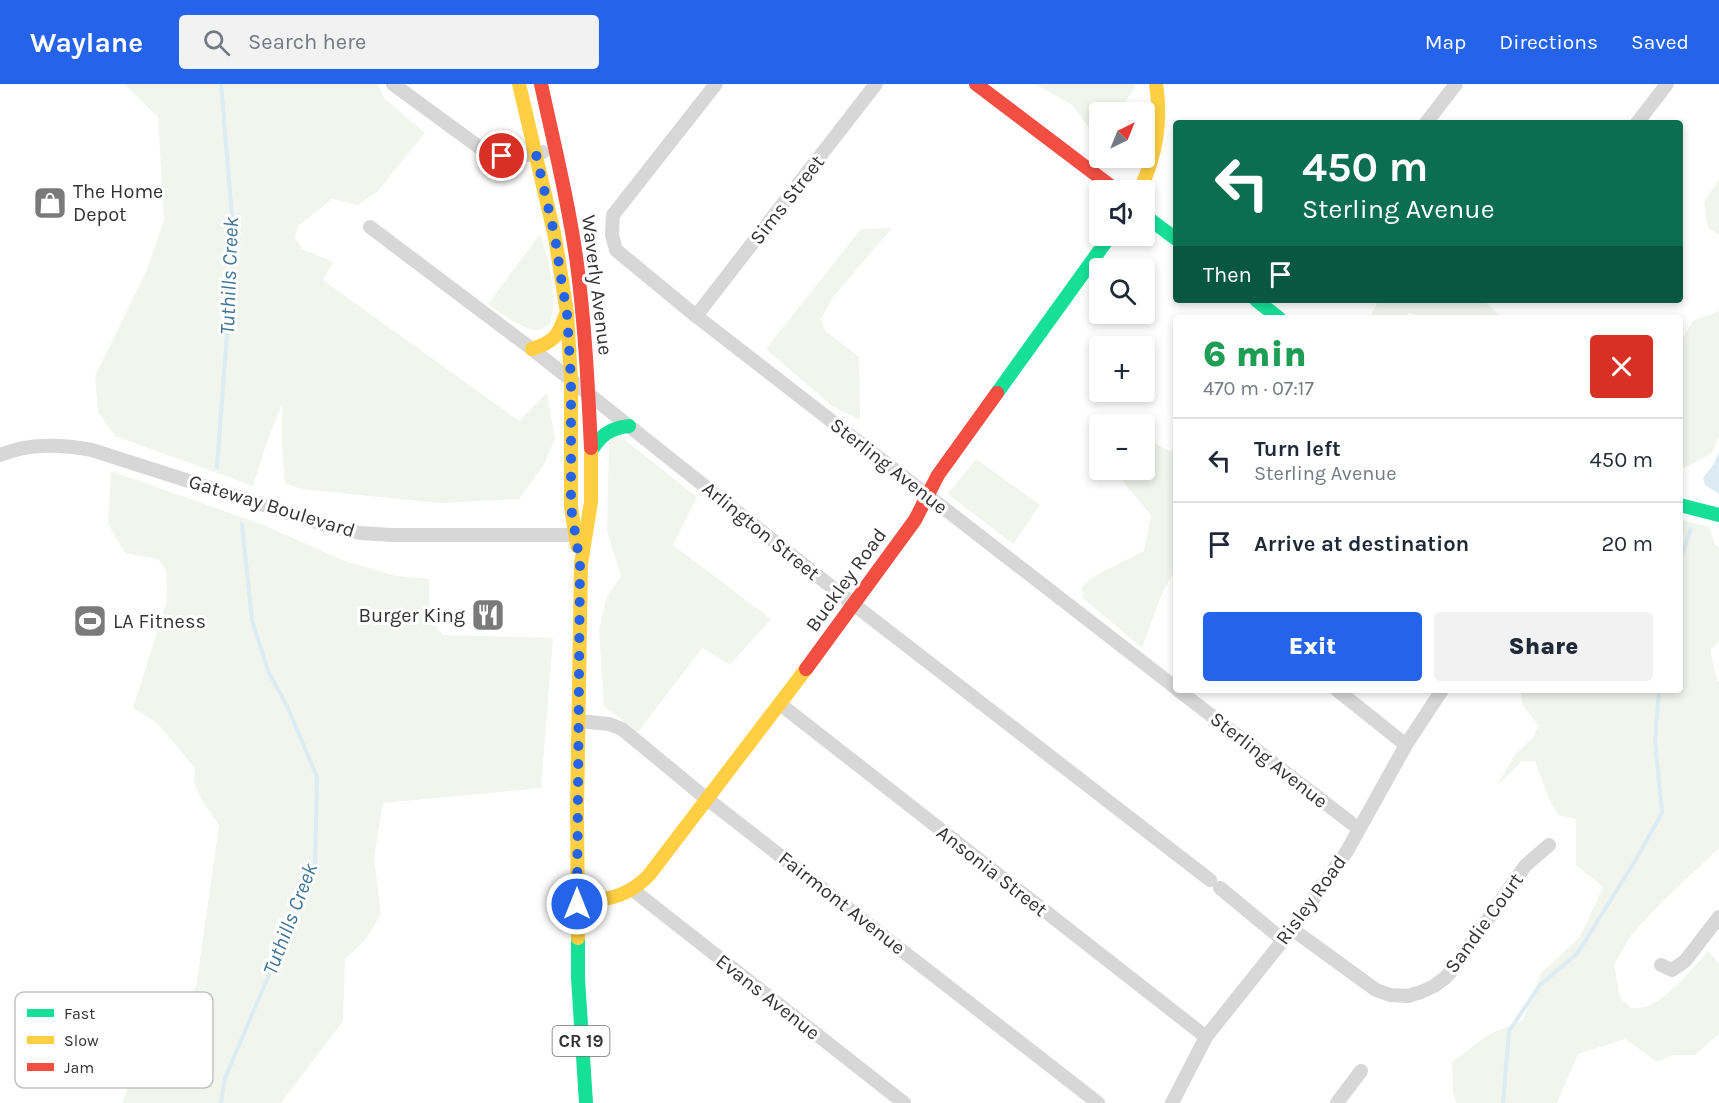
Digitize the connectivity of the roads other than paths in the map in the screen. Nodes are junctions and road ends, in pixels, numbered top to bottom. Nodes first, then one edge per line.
1 (393, 84) edge
2 (519, 84) edge
3 (541, 84) edge
4 (716, 84) edge
5 (876, 84) edge
6 (976, 84) edge
7 (1156, 84) edge
8 (1456, 84) edge
9 (1667, 84) edge
10 (1428, 120) edge
11 (1638, 120) edge
12 (556, 150) junction
13 (536, 154) junction
14 (1103, 180) edge
15 (1145, 180) edge
16 (1155, 223) edge
17 (370, 227) dead end
18 (1173, 237) edge
19 (1103, 246) edge
20 (1260, 303) edge
21 (567, 313) junction
22 (1275, 315) edge
23 (696, 316) junction
24 (532, 349) junction
25 (571, 380) junction
26 (588, 394) junction
27 (630, 426) junction
28 (591, 451) junction
29 (0, 455) edge
30 (927, 495) junction
31 (1683, 506) edge
32 (1719, 515) edge
33 (580, 536) junction
34 (852, 604) junction
35 (1173, 686) edge
36 (1182, 693) edge
37 (1340, 693) edge
38 (1440, 693) edge
39 (780, 704) junction
40 (579, 721) junction
41 (1406, 745) junction
42 (708, 799) junction
43 (1359, 830) junction
44 (1549, 845) dead end
45 (633, 890) junction
46 (577, 904) junction
47 (1719, 917) edge
48 (1287, 934) junction
49 (1661, 965) dead end
50 (1206, 1037) junction
51 (1361, 1071) dead end
52 (586, 1103) edge
53 (904, 1103) edge
54 (1098, 1103) edge
55 (1172, 1103) edge
56 (1337, 1103) edge

1 - 13 street
2 - 13 main road, Waverly Avenue / CR 19
3 - 12 main road, Waverly Avenue / CR 19
4 - 23 street, Sterling Avenue
5 - 23 street, Sims Street
6 - 14 main road
7 - 15 main road
8 - 10 street
9 - 11 street
12 - 13 street
12 - 26 main road, Waverly Avenue / CR 19
13 - 21 main road, Waverly Avenue / CR 19
16 - 18 main road
17 - 24 street, Arlington Street
19 - 30 main road, Buckley Road
20 - 22 main road
21 - 24 main road
21 - 25 main road, Waverly Avenue / CR 19
23 - 30 street, Sterling Avenue
24 - 25 street, Arlington Street
25 - 26 street, Arlington Street
25 - 33 main road, Waverly Avenue / CR 19
26 - 27 street, Arlington Street
26 - 28 main road, Waverly Avenue / CR 19
27 - 28 main road
27 - 34 street, Arlington Street
28 - 33 main road, Waverly Avenue / CR 19
29 - 33 street, Gateway Boulevard
30 - 34 main road, Buckley Road
30 - 35 street, Sterling Avenue
31 - 32 main road
33 - 40 main road, Waverly Avenue / CR 19
34 - 39 main road, Buckley Road
34 - 48 street, Arlington Street
36 - 43 street, Sterling Avenue
37 - 41 street
38 - 41 street, Risley Road
39 - 42 main road, Buckley Road
39 - 50 street, Ansonia Street
40 - 42 street, Fairmont Avenue
40 - 46 main road, Waverly Avenue / CR 19
41 - 43 street, Risley Road
42 - 45 main road, Buckley Road
42 - 54 street, Fairmont Avenue
43 - 48 street, Risley Road
44 - 48 street, Sandie Court
45 - 46 main road, Buckley Road
45 - 53 street, Evans Avenue
46 - 52 main road, Waverly Avenue / CR 19
47 - 49 street
48 - 50 street, Risley Road
50 - 55 street, Risley Road
51 - 56 street

